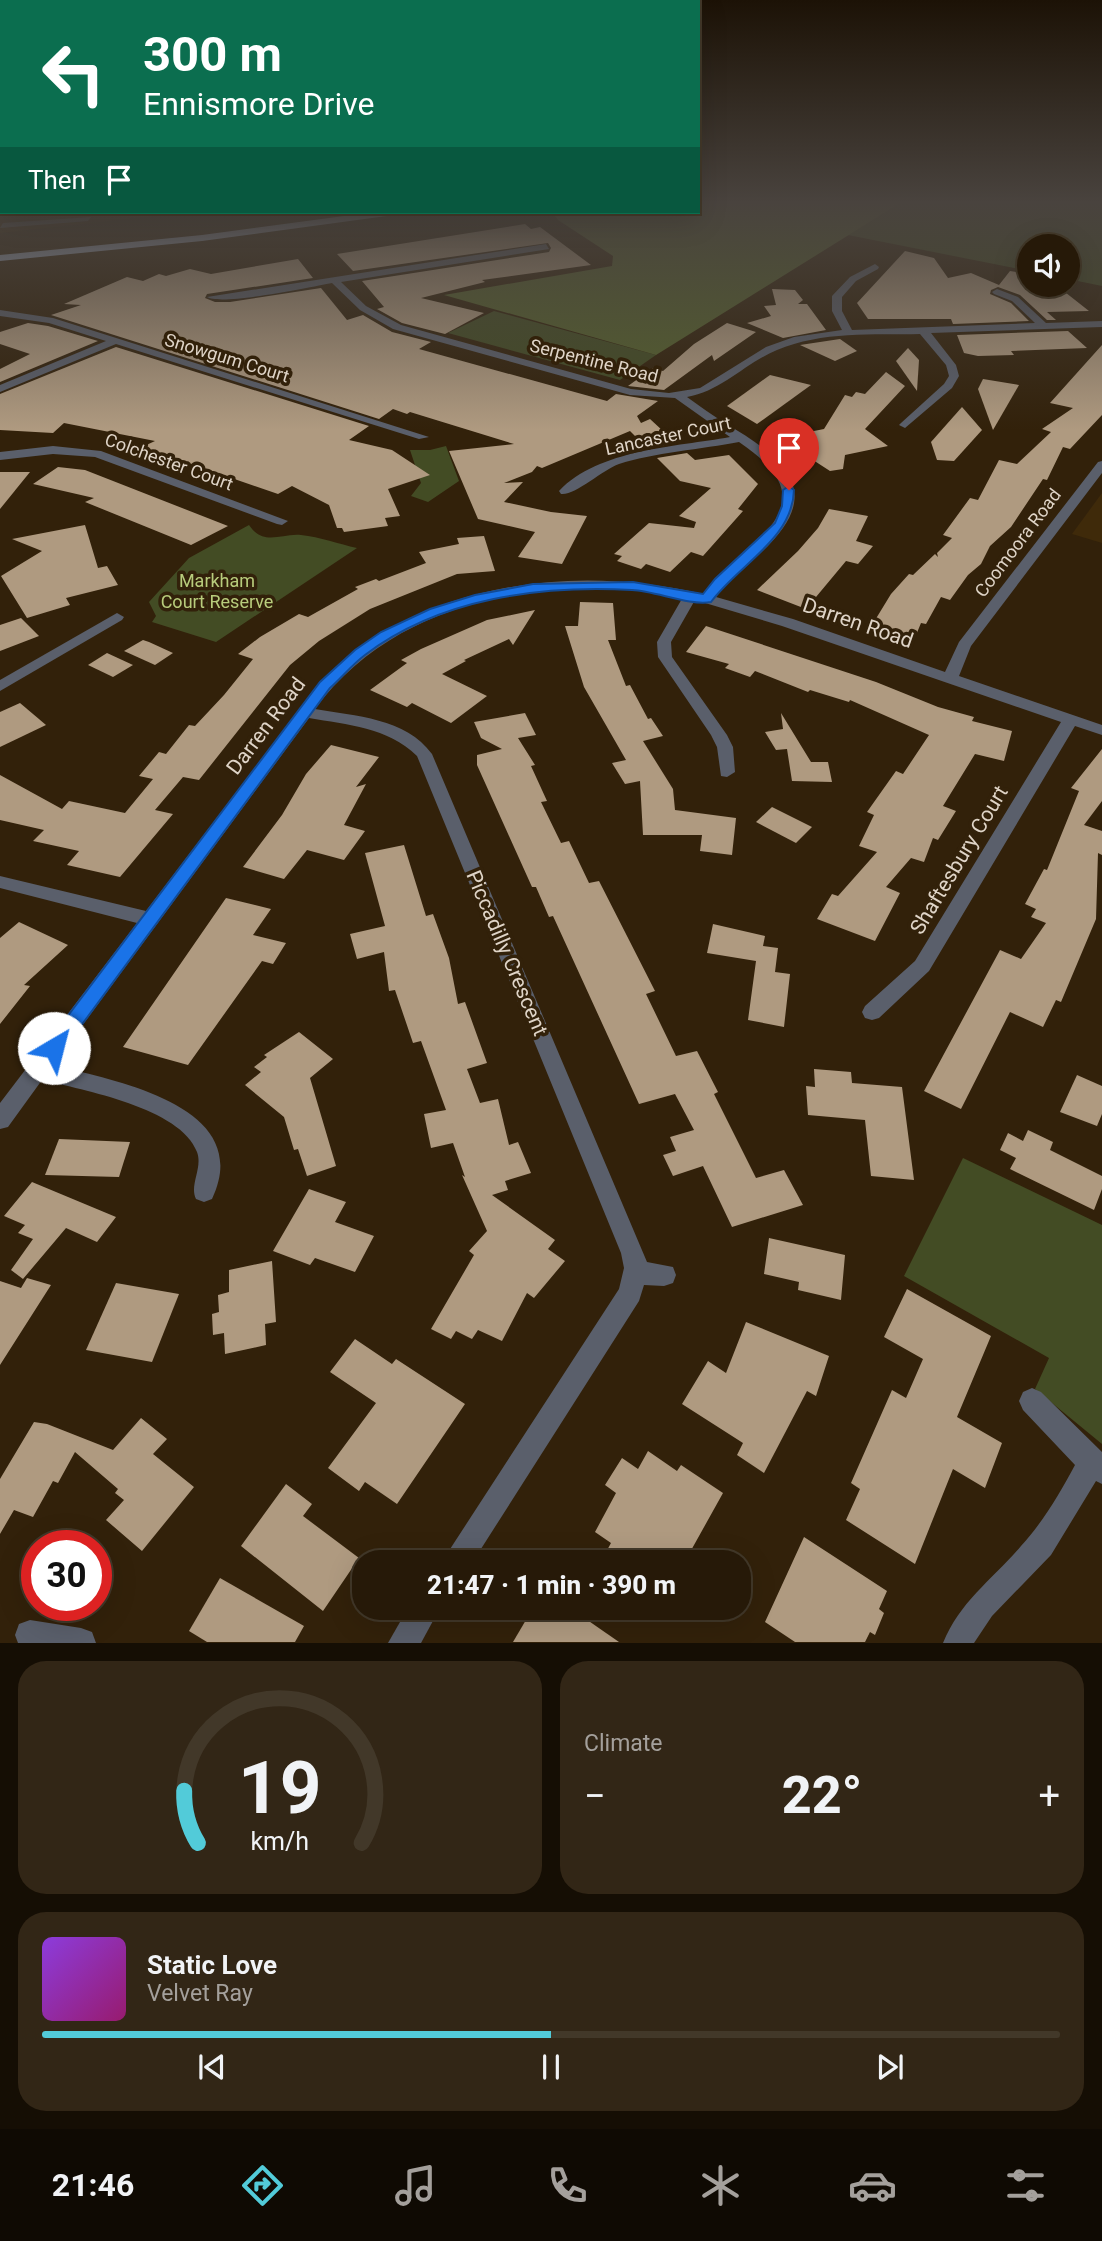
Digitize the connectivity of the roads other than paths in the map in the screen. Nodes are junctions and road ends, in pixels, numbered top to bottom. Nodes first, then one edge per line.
1 (362, 277) edge
2 (857, 277) edge
3 (335, 281) junction
4 (997, 292) dead end
5 (212, 297) dead end
6 (0, 313) edge
7 (1102, 324) edge
8 (1042, 325) junction
9 (922, 329) junction
10 (848, 332) junction
11 (114, 341) junction
12 (0, 389) edge
13 (694, 393) junction
14 (677, 396) junction
15 (706, 413) junction
16 (905, 425) dead end
17 (423, 437) dead end
18 (743, 438) junction
19 (0, 456) edge
20 (1102, 464) edge
21 (565, 491) dead end
22 (282, 522) dead end
23 (699, 597) junction
24 (117, 617) dead end
25 (964, 645) junction
26 (928, 671) junction
27 (950, 678) junction
28 (0, 686) edge
29 (304, 712) junction
30 (1071, 719) junction
31 (1102, 730) edge
32 (727, 772) dead end
33 (0, 882) edge
34 (150, 919) junction
35 (872, 1012) dead end
36 (38, 1070) junction
37 (0, 1120) edge
38 (204, 1192) dead end
39 (635, 1273) junction
40 (664, 1275) dead end
41 (1032, 1401) dead end
42 (1096, 1466) edge
43 (463, 1550) edge
44 (417, 1620) edge
45 (30, 1635) dead end
46 (80, 1643) edge
47 (403, 1643) edge
48 (958, 1643) edge

1 - 3 street
2 - 10 street
3 - 5 street
3 - 14 street, Serpentine Road
4 - 8 street
6 - 11 street, Snowgum Court
7 - 8 street, Serpentine Road
8 - 9 street, Serpentine Road
9 - 10 street, Serpentine Road
9 - 16 street
10 - 13 street, Serpentine Road
11 - 12 street
11 - 17 street, Snowgum Court
13 - 14 street, Serpentine Road
13 - 15 street
14 - 15 street
15 - 18 street
18 - 21 street, Lancaster Court
18 - 23 street
19 - 22 street, Colchester Court
20 - 25 street, Coomoora Road
23 - 26 street, Darren Road
23 - 29 street, Darren Road
23 - 32 street
24 - 28 street
25 - 26 street, Coomoora Road
25 - 27 street, Coomoora Road
26 - 27 street, Darren Road
27 - 30 street, Darren Road
29 - 34 street, Darren Road
29 - 39 street, Piccadilly Crescent
30 - 31 street, Darren Road
30 - 35 street, Shaftesbury Court
33 - 34 street
34 - 36 street, Darren Road
36 - 37 street, Darren Road
36 - 38 street
39 - 40 street
39 - 43 street
41 - 42 street
42 - 48 street
44 - 47 street
45 - 46 street

